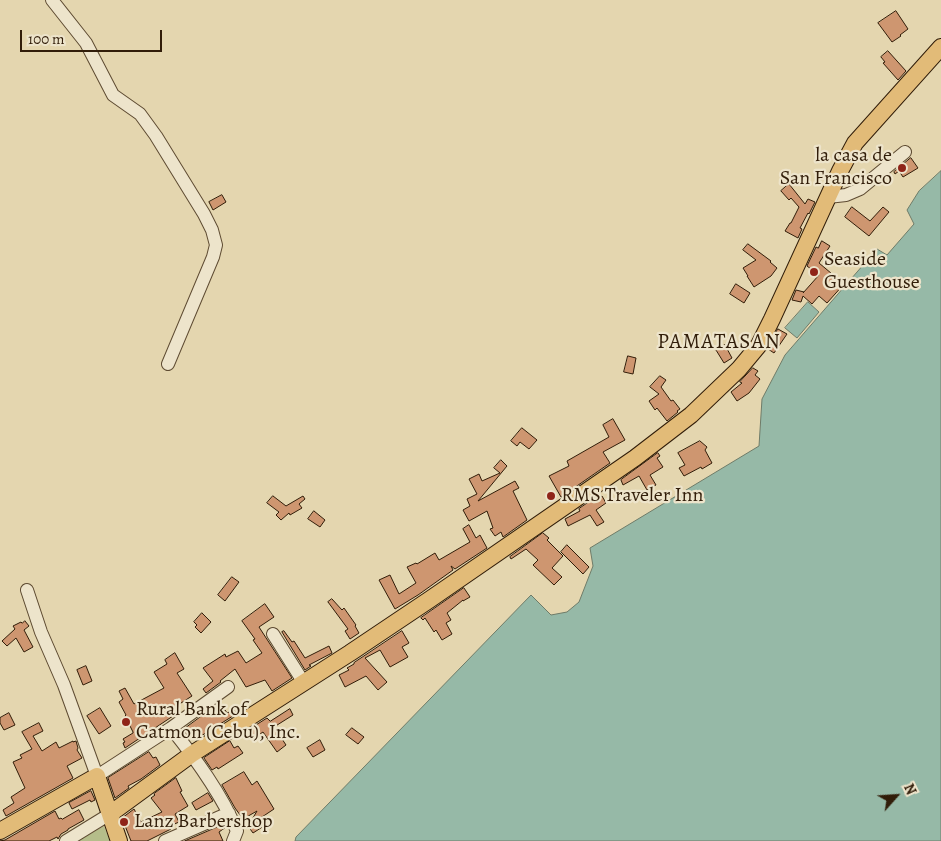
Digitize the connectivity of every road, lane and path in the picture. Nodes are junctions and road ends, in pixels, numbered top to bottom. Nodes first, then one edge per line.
1 (52, 0) edge
2 (941, 47) edge
3 (905, 152) dead end
4 (828, 197) junction
5 (168, 364) dead end
6 (27, 590) dead end
7 (273, 634) dead end
8 (304, 683) junction
9 (228, 687) dead end
10 (171, 728) junction
11 (192, 754) junction
12 (97, 776) junction
13 (229, 813) junction
14 (110, 814) junction
15 (0, 831) edge
16 (67, 841) edge
17 (119, 841) edge
18 (165, 841) edge
19 (233, 841) edge

1 - 5 street
2 - 4 main road
3 - 4 street
4 - 8 main road
6 - 12 street
7 - 8 street
8 - 11 main road
9 - 10 street
10 - 11 street
10 - 12 street
11 - 13 street
11 - 14 main road
12 - 14 main road
12 - 15 main road
13 - 18 street
13 - 19 street
14 - 16 street
14 - 17 main road

